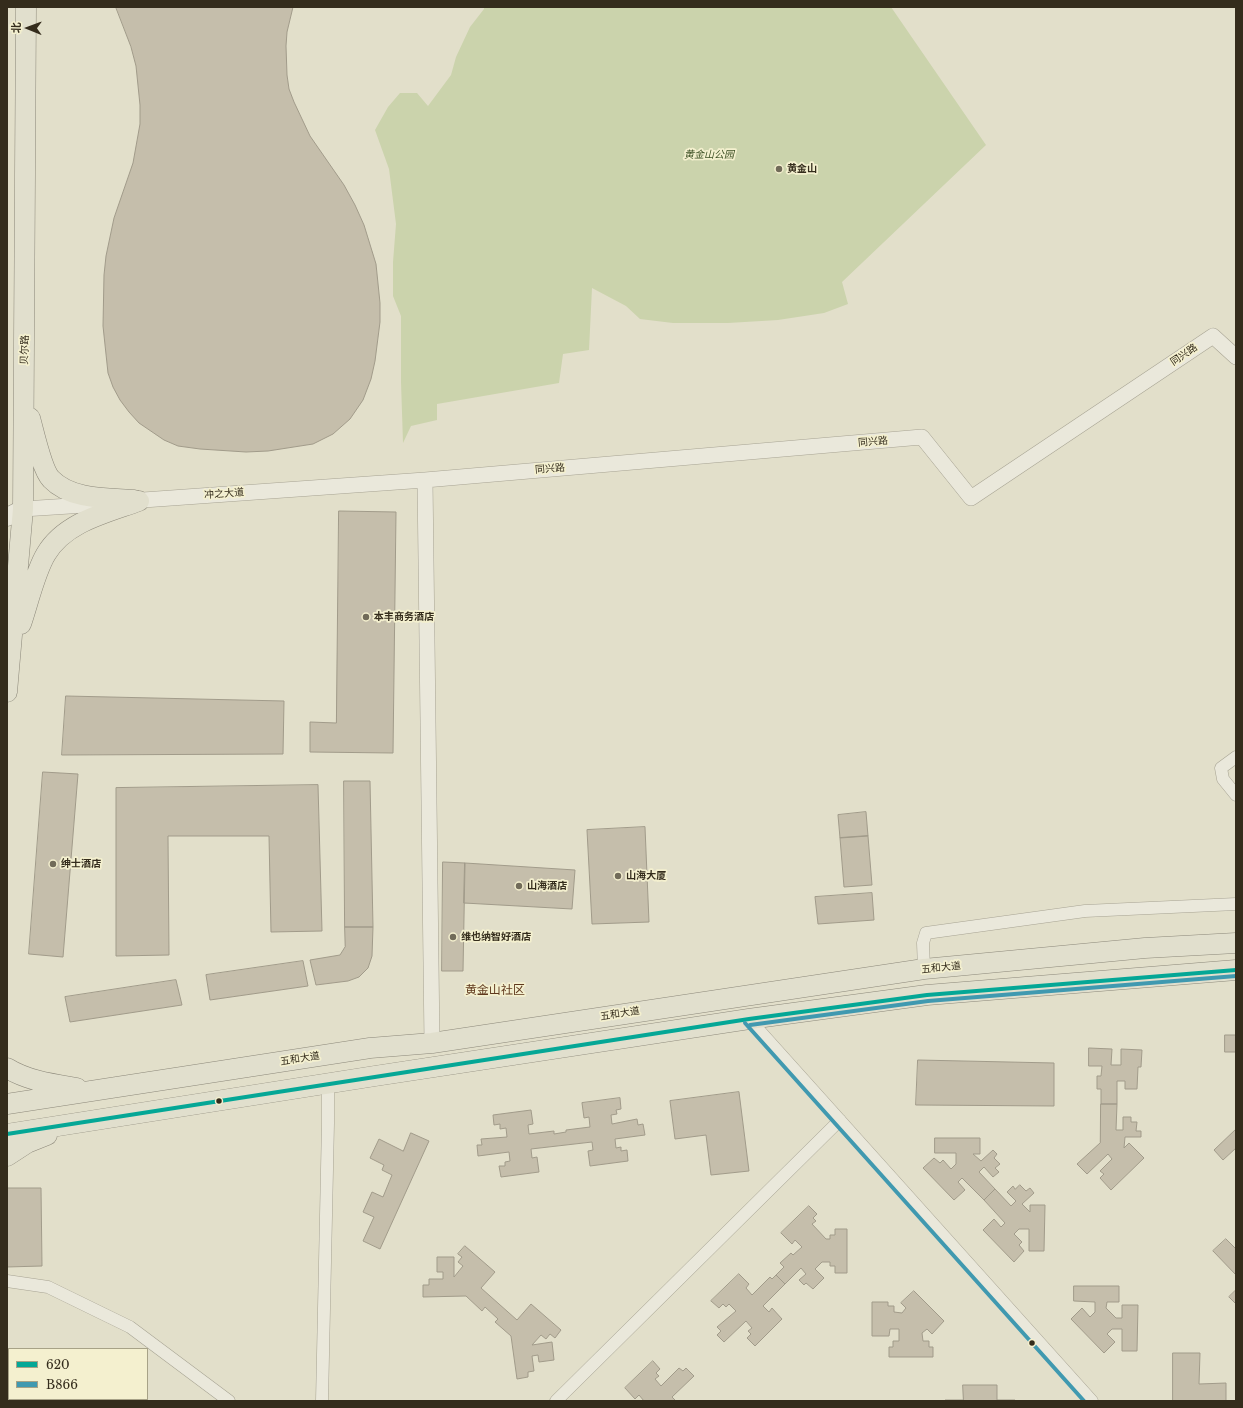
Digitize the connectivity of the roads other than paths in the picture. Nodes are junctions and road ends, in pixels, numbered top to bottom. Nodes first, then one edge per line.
1 (26, 7) edge
2 (1236, 357) edge
3 (24, 399) junction
4 (425, 480) junction
5 (139, 501) junction
6 (12, 512) edge
7 (10, 658) junction
8 (7, 692) edge
9 (1236, 757) edge
10 (1236, 795) edge
11 (1236, 904) edge
12 (1236, 943) edge
13 (924, 969) junction
14 (1236, 970) edge
15 (749, 1019) junction
16 (432, 1043) junction
17 (7, 1068) edge
18 (328, 1084) junction
19 (93, 1091) junction
20 (7, 1104) edge
21 (840, 1120) junction
22 (81, 1122) junction
23 (7, 1134) edge
24 (7, 1156) edge
25 (7, 1281) edge
26 (229, 1401) edge
27 (322, 1401) edge
28 (556, 1401) edge
29 (1092, 1401) edge

1 - 3 main road, 贝尔路
2 - 4 street, 同兴路
3 - 5 main road
3 - 6 main road, 贝尔路
4 - 5 street, 冲之大道
4 - 16 street
5 - 6 street, 冲之大道
5 - 7 main road
6 - 7 main road, 贝尔路
7 - 8 main road, 贝尔路
9 - 10 street
11 - 13 street
12 - 13 main road, 五和大道
13 - 16 main road, 五和大道
14 - 15 main road
15 - 18 main road
15 - 21 street
16 - 19 main road, 五和大道
17 - 19 main road
18 - 22 main road
18 - 27 street
19 - 20 main road, 五和大道
21 - 28 street
21 - 29 street
22 - 23 main road
22 - 24 main road
25 - 26 street

